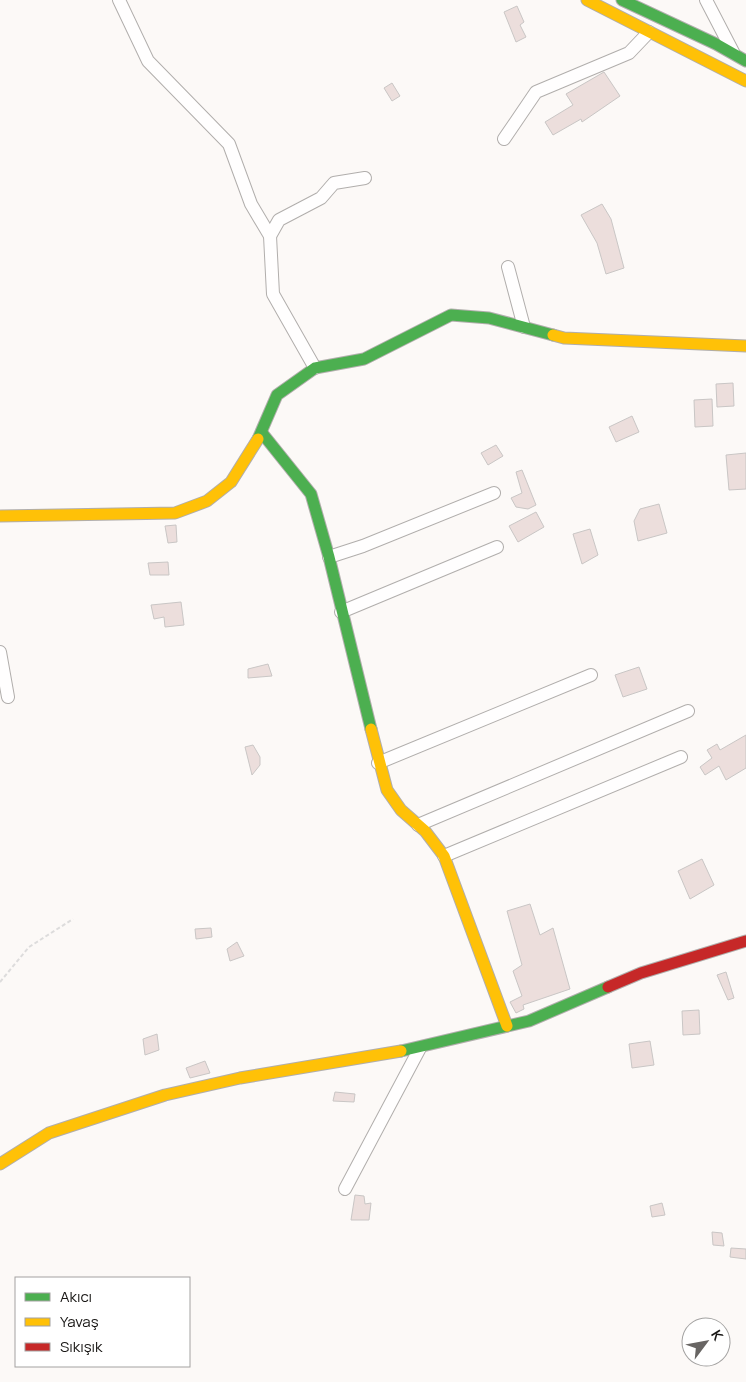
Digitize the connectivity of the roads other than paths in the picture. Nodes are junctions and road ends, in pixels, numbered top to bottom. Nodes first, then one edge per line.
1 (119, 0) edge
2 (587, 0) edge
3 (622, 0) edge
4 (706, 0) edge
5 (649, 32) junction
6 (733, 52) junction
7 (746, 61) edge
8 (746, 81) edge
9 (504, 139) dead end
10 (365, 178) dead end
11 (270, 236) junction
12 (508, 267) dead end
13 (524, 327) junction
14 (746, 346) edge
15 (315, 368) junction
16 (262, 433) junction
17 (494, 493) dead end
18 (0, 516) edge
19 (497, 547) dead end
20 (330, 557) junction
21 (341, 612) junction
22 (0, 652) edge
23 (592, 675) dead end
24 (8, 697) dead end
25 (688, 711) dead end
26 (681, 757) dead end
27 (378, 763) junction
28 (418, 825) junction
29 (444, 856) junction
30 (746, 941) edge
31 (507, 1026) junction
32 (420, 1048) junction
33 (0, 1164) edge
34 (345, 1190) dead end

1 - 11 street
2 - 5 street
3 - 6 street
4 - 6 street
5 - 8 street
5 - 9 street
6 - 7 street
10 - 11 street
11 - 15 street
12 - 13 street
13 - 14 street
13 - 15 street
15 - 16 street
16 - 18 street
16 - 20 street
17 - 20 street
19 - 21 street
20 - 21 street
21 - 27 street
22 - 24 street
23 - 27 street
25 - 28 street
26 - 29 street
27 - 28 street
28 - 29 street
29 - 31 street
30 - 31 street
31 - 32 street
32 - 33 street
32 - 34 street

